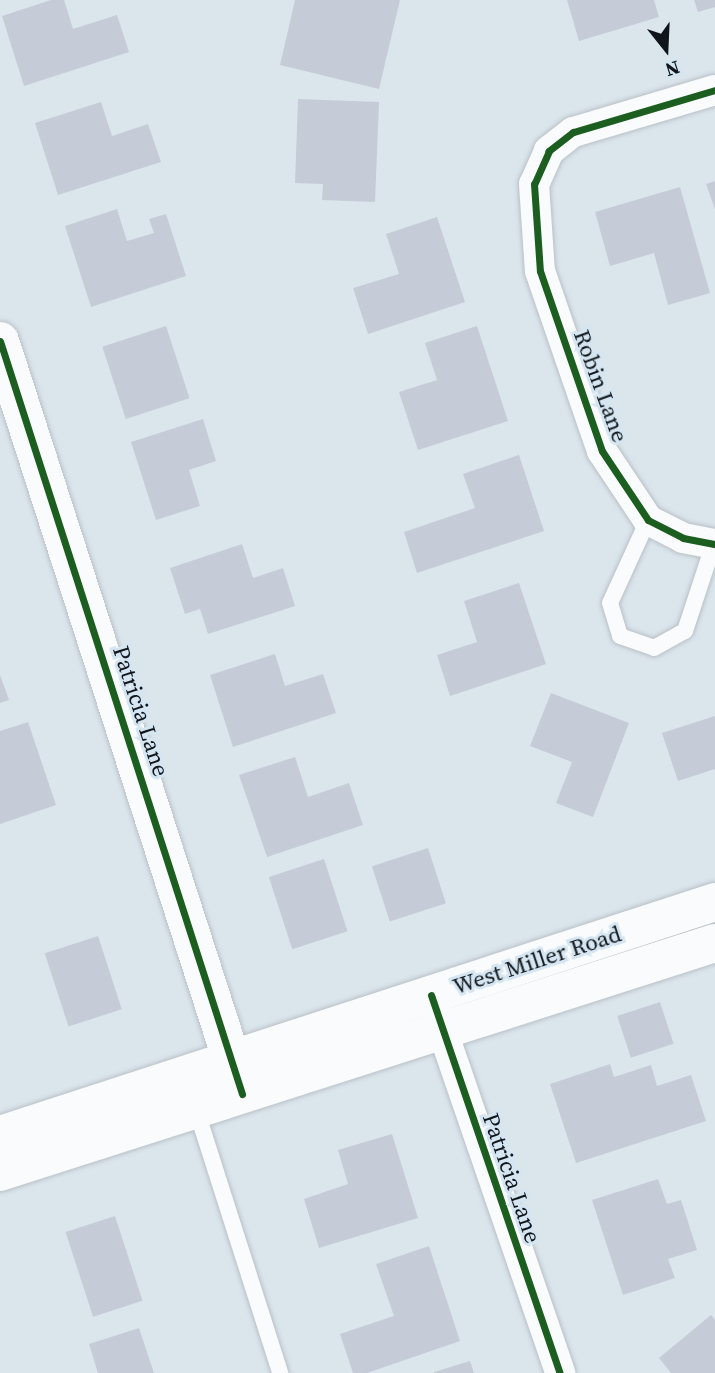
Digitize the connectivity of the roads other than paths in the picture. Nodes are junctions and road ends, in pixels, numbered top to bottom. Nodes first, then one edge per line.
1 (715, 90) edge
2 (0, 341) edge
3 (648, 520) junction
4 (715, 543) edge
5 (715, 902) edge
6 (715, 943) edge
7 (436, 1012) junction
8 (238, 1077) junction
9 (196, 1109) junction
10 (0, 1135) edge
11 (0, 1172) edge
12 (280, 1373) edge
13 (561, 1373) edge

1 - 3 street, Robin Lane
2 - 8 main road, Patricia Lane
3 - 4 street, Robin Lane
3 - 4 lane
5 - 7 main road, West Miller Road
6 - 7 main road, West Miller Road
7 - 8 main road, West Miller Road
7 - 13 street, Patricia Lane
8 - 9 main road, West Miller Road
8 - 10 main road, West Miller Road
9 - 11 main road, West Miller Road
9 - 12 lane

